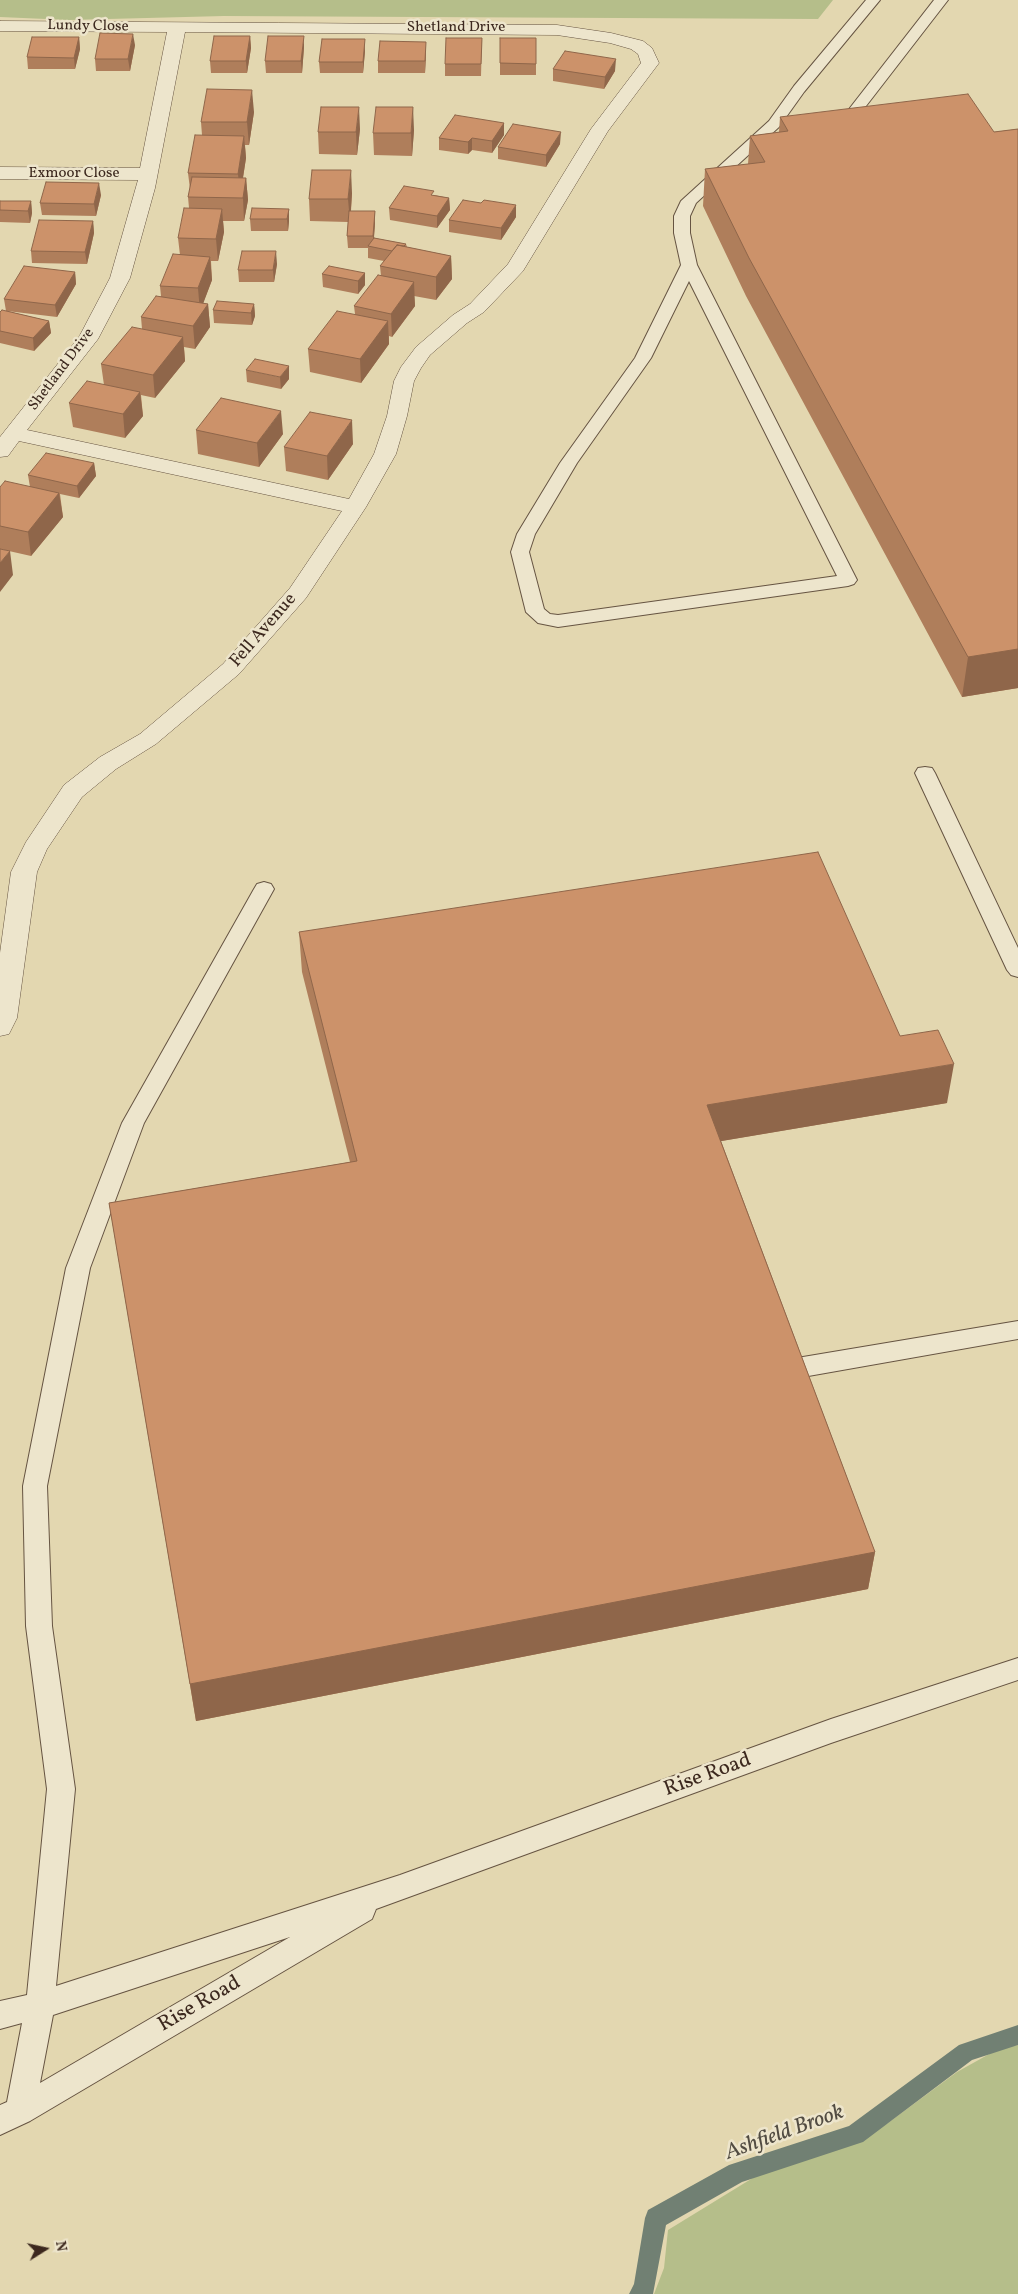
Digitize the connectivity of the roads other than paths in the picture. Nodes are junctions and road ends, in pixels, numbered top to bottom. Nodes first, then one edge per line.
1 (873, 0) edge
2 (936, 1) edge
3 (0, 26) edge
4 (177, 28) junction
5 (870, 114) edge
6 (793, 122) edge
7 (774, 124) junction
8 (0, 173) edge
9 (149, 174) junction
10 (689, 265) junction
11 (7, 443) edge
12 (355, 507) junction
13 (925, 773) dead end
14 (264, 889) dead end
15 (1018, 970) edge
16 (0, 1027) edge
17 (1018, 1330) edge
18 (797, 1368) edge
19 (1018, 1669) edge
20 (400, 1888) junction
21 (40, 2005) junction
22 (0, 2015) edge
23 (10, 2115) edge

1 - 7 lane
2 - 5 lane
3 - 4 street, Lundy Close
4 - 9 street, Shetland Drive
4 - 12 street, Shetland Drive
6 - 7 lane
7 - 10 lane
8 - 9 street, Exmoor Close
9 - 11 street, Shetland Drive
10 - 10 lane
11 - 12 street
12 - 16 street, Fell Avenue
13 - 15 lane
14 - 21 lane
17 - 18 lane
19 - 20 lane, Rise Road
20 - 21 lane, Rise Road
20 - 23 lane, Rise Road
21 - 22 lane, Rise Road
21 - 23 lane

